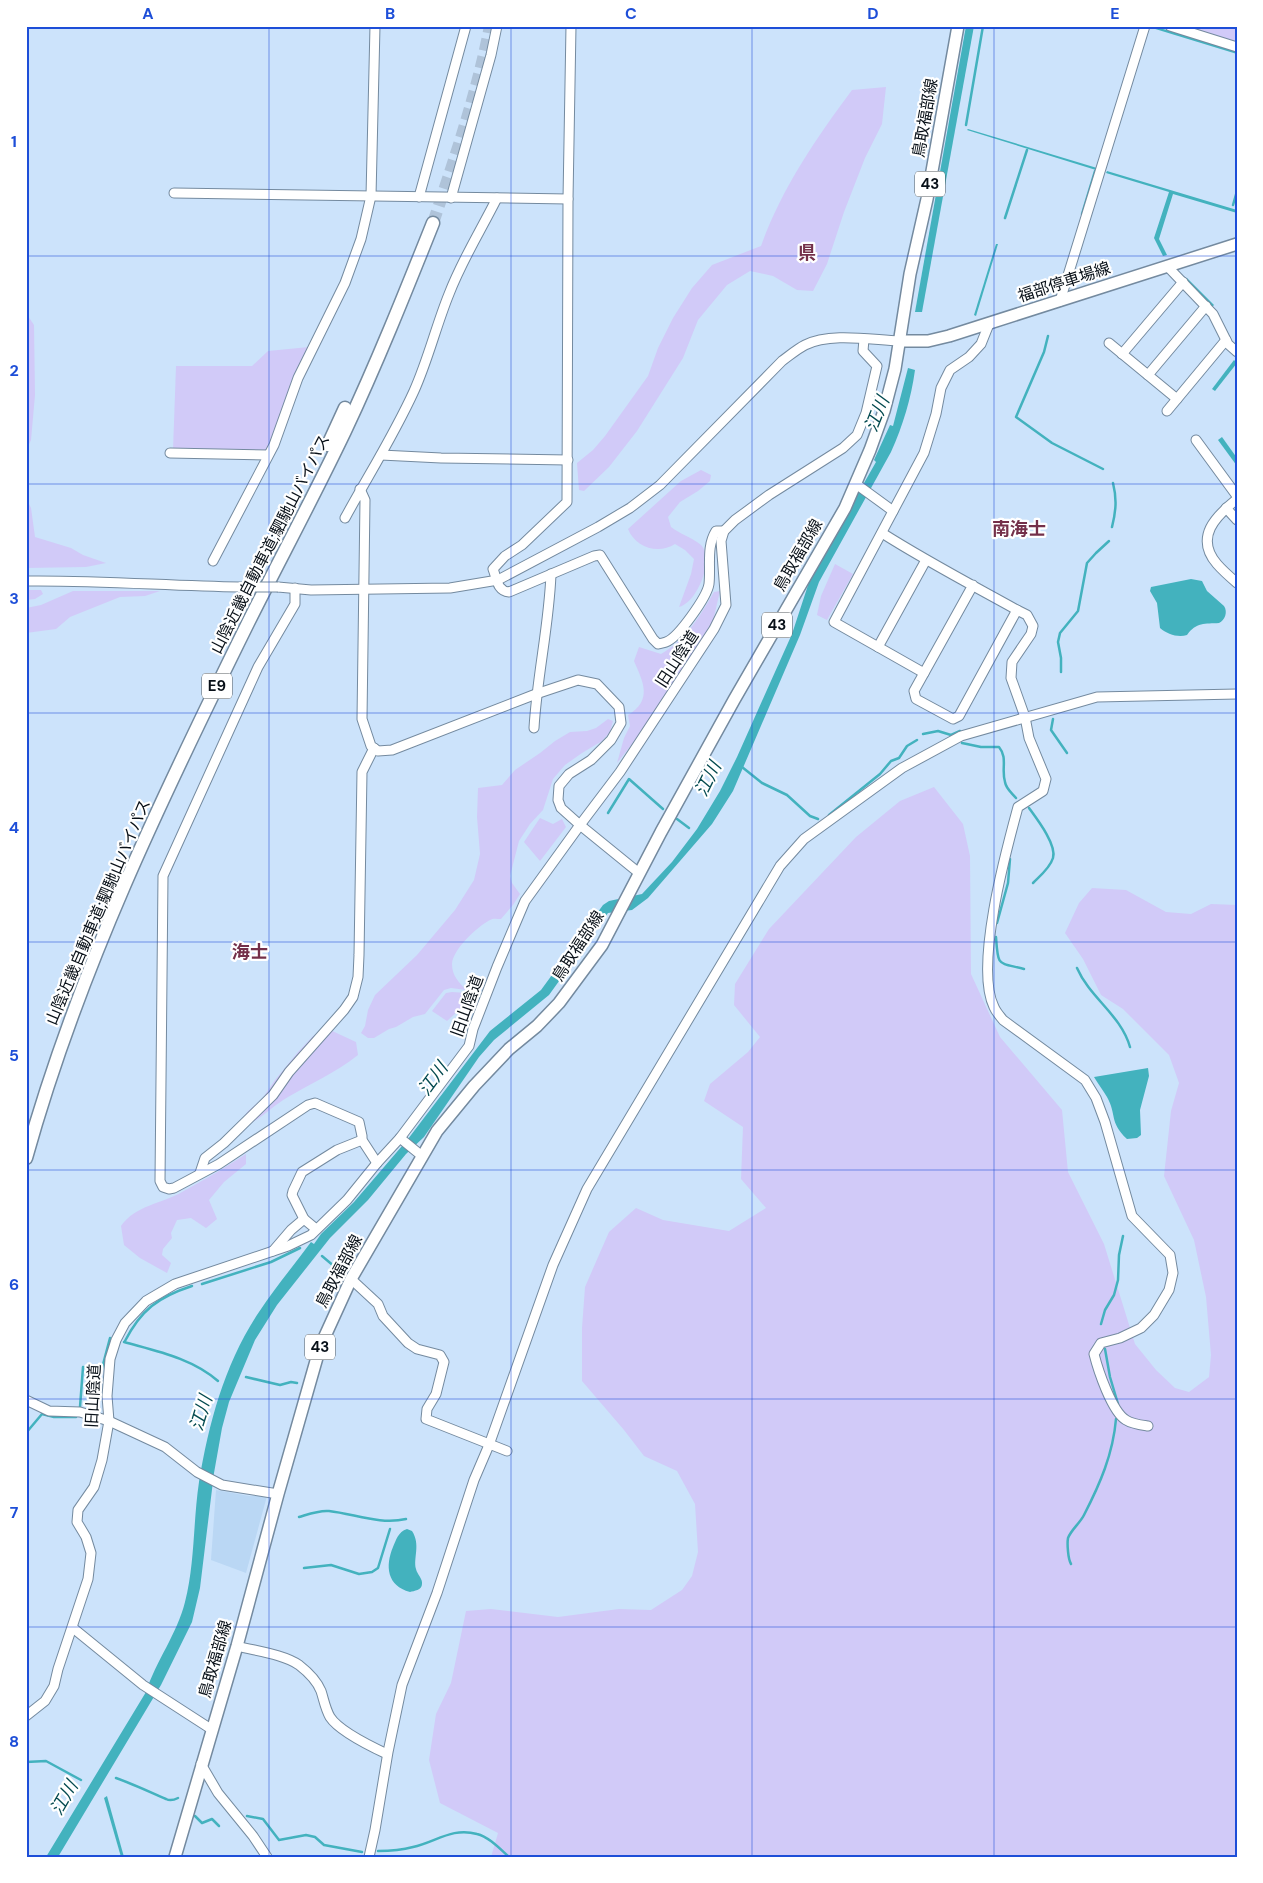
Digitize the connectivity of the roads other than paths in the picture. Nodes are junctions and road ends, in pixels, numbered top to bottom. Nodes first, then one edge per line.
1 (375, 26) edge
2 (466, 26) edge
3 (497, 26) edge
4 (571, 26) edge
5 (958, 26) edge
6 (1145, 26) edge
7 (1170, 26) edge
8 (1237, 47) edge
9 (174, 193) dead end
10 (371, 196) junction
11 (419, 197) junction
12 (450, 198) junction
13 (497, 198) junction
14 (568, 199) junction
15 (1237, 244) edge
16 (1167, 266) junction
17 (1183, 282) junction
18 (1060, 301) junction
19 (1206, 306) junction
20 (989, 324) junction
21 (864, 339) junction
22 (1226, 340) junction
23 (899, 342) junction
24 (1109, 343) dead end
25 (1237, 352) edge
26 (1122, 354) junction
27 (1148, 375) junction
28 (1177, 399) junction
29 (1167, 411) dead end
30 (1196, 440) dead end
31 (170, 453) dead end
32 (268, 455) junction
33 (381, 455) junction
34 (568, 460) junction
35 (856, 484) junction
36 (360, 489) junction
37 (1237, 497) edge
38 (1226, 508) junction
39 (894, 511) junction
40 (345, 518) dead end
41 (1237, 520) edge
42 (724, 531) junction
43 (882, 533) junction
44 (926, 560) junction
45 (214, 561) dead end
46 (551, 574) junction
47 (498, 580) junction
48 (26, 581) edge
49 (1237, 583) edge
50 (973, 585) junction
51 (295, 588) junction
52 (364, 589) junction
53 (1017, 610) junction
54 (878, 646) junction
55 (924, 673) junction
56 (536, 694) junction
57 (1237, 694) edge
58 (1025, 717) junction
59 (534, 728) dead end
60 (374, 748) junction
61 (580, 825) junction
62 (639, 873) junction
63 (26, 1133) edge
64 (362, 1140) junction
65 (402, 1140) junction
66 (418, 1153) junction
67 (26, 1158) edge
68 (377, 1163) junction
69 (200, 1173) junction
70 (304, 1219) junction
71 (316, 1230) junction
72 (273, 1252) junction
73 (351, 1279) junction
74 (26, 1400) edge
75 (109, 1421) junction
76 (1148, 1426) dead end
77 (489, 1445) junction
78 (507, 1451) dead end
79 (278, 1494) junction
80 (72, 1628) junction
81 (236, 1646) junction
82 (26, 1716) edge
83 (211, 1729) junction
84 (388, 1754) junction
85 (201, 1764) junction
86 (175, 1857) edge
87 (267, 1857) edge
88 (369, 1857) edge

1 - 10 street
2 - 11 street
3 - 12 street
4 - 14 street
5 - 23 main road, 鳥取福部線 / 43
6 - 18 street
7 - 8 street
9 - 10 street
10 - 11 street
10 - 32 street
11 - 12 street
12 - 13 street
13 - 14 street
13 - 33 street
14 - 34 street
15 - 16 main road, 福部停車場線
16 - 17 street
16 - 18 main road, 福部停車場線
17 - 19 street
17 - 26 street
18 - 20 main road, 福部停車場線
19 - 22 street
19 - 27 street
20 - 23 main road, 福部停車場線
20 - 39 street
21 - 23 street
21 - 42 street
21 - 47 street
22 - 25 street
22 - 28 street
23 - 35 main road, 鳥取福部線 / 43
24 - 26 street
26 - 27 street
27 - 28 street
28 - 29 street
30 - 37 street
31 - 32 street
32 - 45 street
33 - 34 street
33 - 36 street
34 - 47 street
35 - 39 street
35 - 62 main road, 鳥取福部線 / 43
36 - 40 street
36 - 52 street
37 - 38 street
38 - 41 street
38 - 49 street
39 - 43 street
42 - 46 street
42 - 61 street, 旧山陰道
43 - 44 street
43 - 54 street
44 - 50 street
44 - 54 street
46 - 47 street
46 - 56 street
47 - 52 street
48 - 51 street, bridge
50 - 53 street
50 - 55 street
51 - 52 street
51 - 69 street
52 - 60 street
53 - 55 street
53 - 58 street
54 - 55 street
56 - 59 street
56 - 60 street
56 - 61 street
57 - 58 street
58 - 76 street
58 - 77 street
60 - 69 street
61 - 62 street
61 - 65 street, 旧山陰道
62 - 66 main road, 鳥取福部線 / 43
63 - 67 highway, 山陰近畿自動車道;駟馳山バイパス / E9
64 - 68 street
64 - 69 street
64 - 70 street
65 - 66 street
65 - 68 street, 旧山陰道
66 - 73 main road, 鳥取福部線 / 43
68 - 71 street, 旧山陰道
70 - 71 street
70 - 72 street
71 - 72 street, 旧山陰道
72 - 75 street, 旧山陰道
73 - 77 street
73 - 79 main road, 鳥取福部線 / 43
74 - 75 street
75 - 79 street
75 - 80 street, 旧山陰道
77 - 78 street
77 - 84 street
79 - 81 main road, 鳥取福部線 / 43
80 - 82 street, 旧山陰道
80 - 83 street
81 - 83 main road, 鳥取福部線 / 43
81 - 84 street
83 - 85 main road, 鳥取福部線 / 43
84 - 88 street
85 - 86 main road, 鳥取福部線 / 43
85 - 87 street

